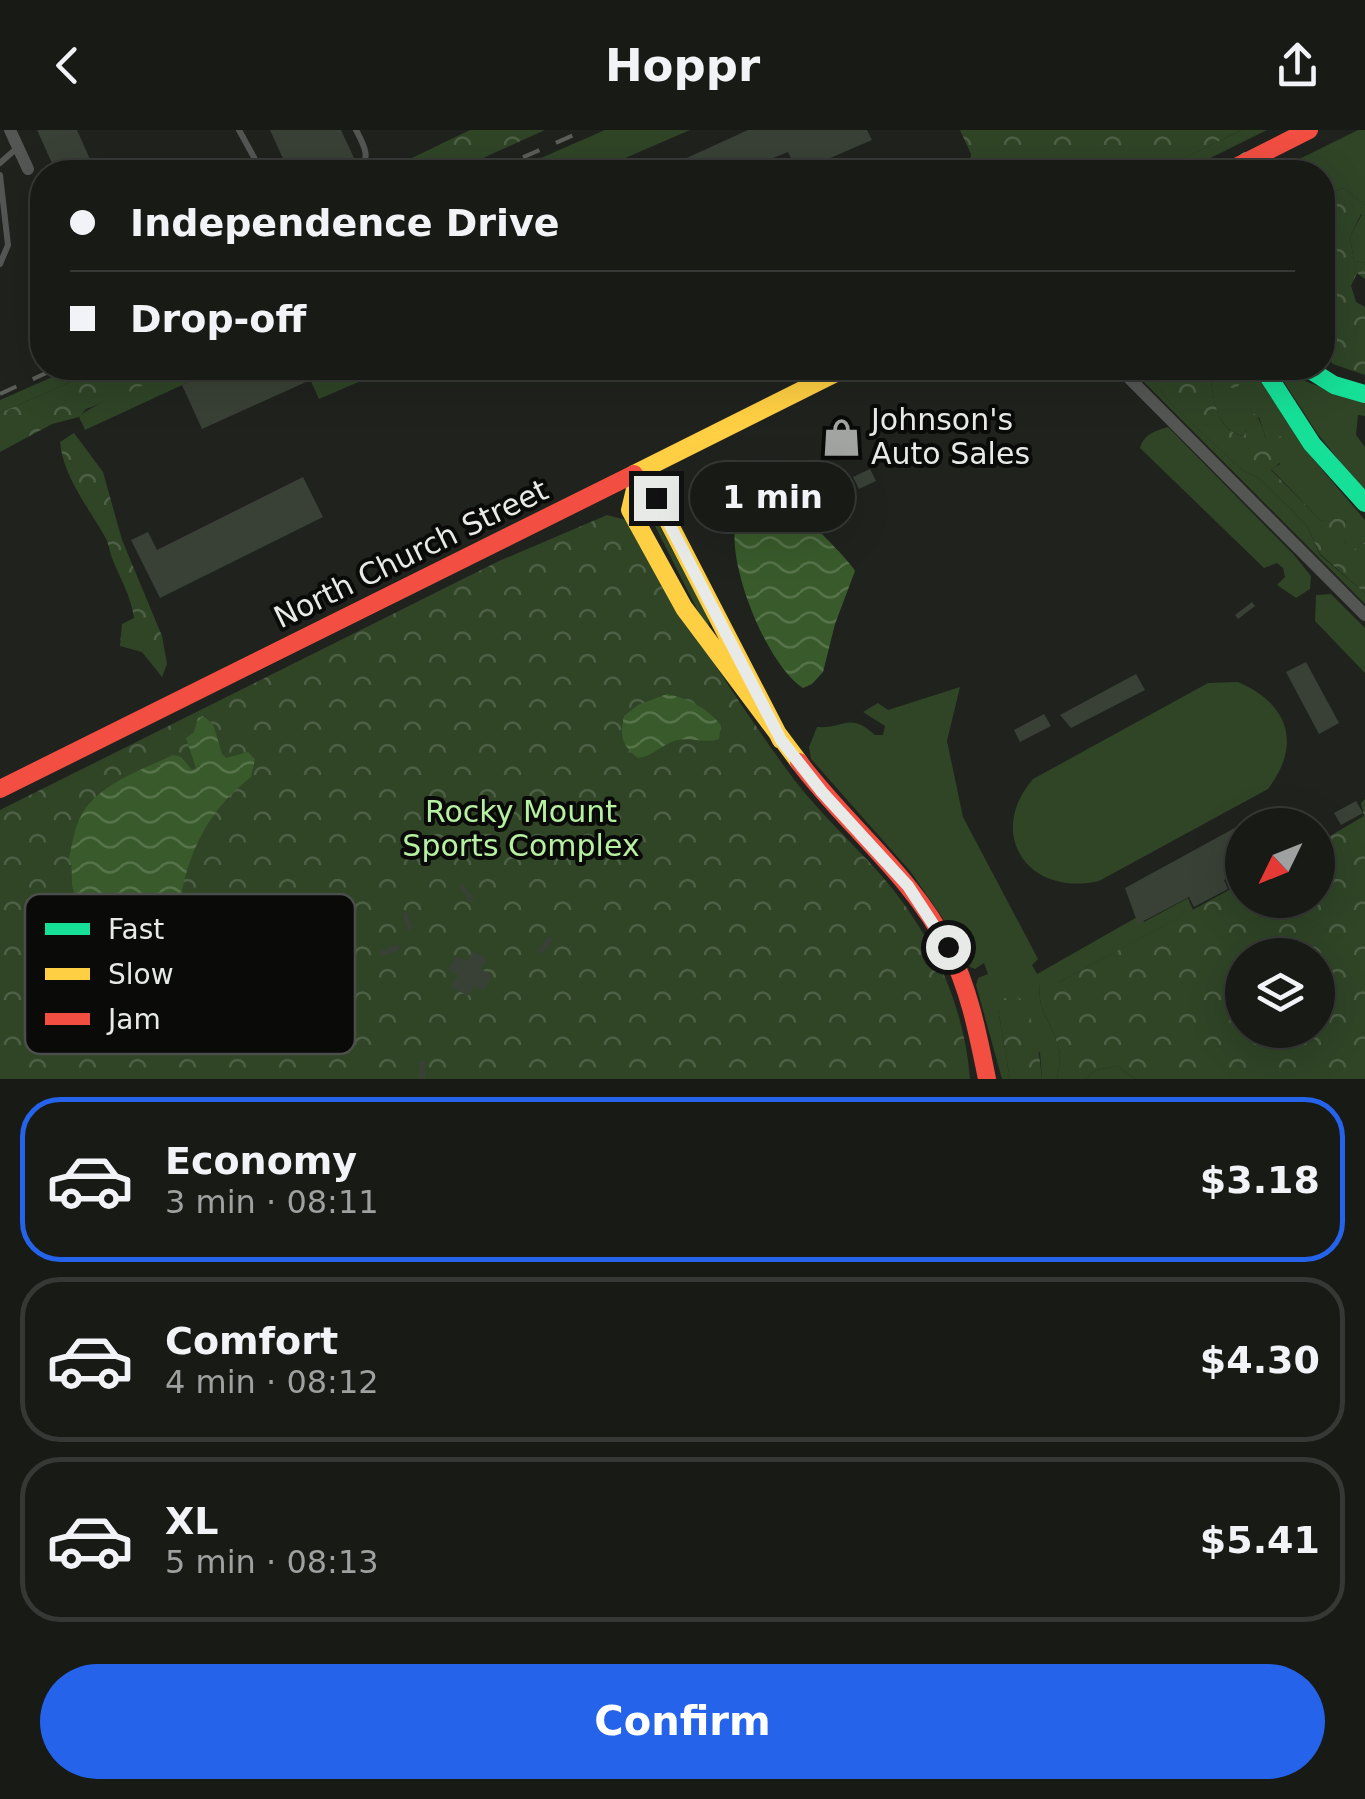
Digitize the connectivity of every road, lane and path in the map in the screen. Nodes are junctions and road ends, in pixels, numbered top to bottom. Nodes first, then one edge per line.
1 (10, 130) edge
2 (240, 130) edge
3 (356, 130) edge
4 (1309, 130) edge
5 (18, 148) junction
6 (256, 160) edge
7 (366, 160) edge
8 (1256, 160) edge
9 (0, 163) edge
10 (28, 169) dead end
11 (0, 175) edge
12 (0, 264) edge
13 (824, 380) edge
14 (1130, 380) edge
15 (1271, 380) edge
16 (1326, 380) edge
17 (1365, 394) edge
18 (635, 481) junction
19 (1365, 503) edge
20 (1365, 616) edge
21 (781, 740) junction
22 (0, 790) edge
23 (987, 1079) edge

1 - 5 street
2 - 6 lane
3 - 7 lane
4 - 8 main road
5 - 9 lane
5 - 10 street
11 - 12 lane
13 - 18 main road, North Church Street
14 - 20 street
15 - 19 main road
16 - 17 main road
18 - 21 main road
18 - 21 main road
18 - 22 main road, North Church Street
21 - 23 main road

